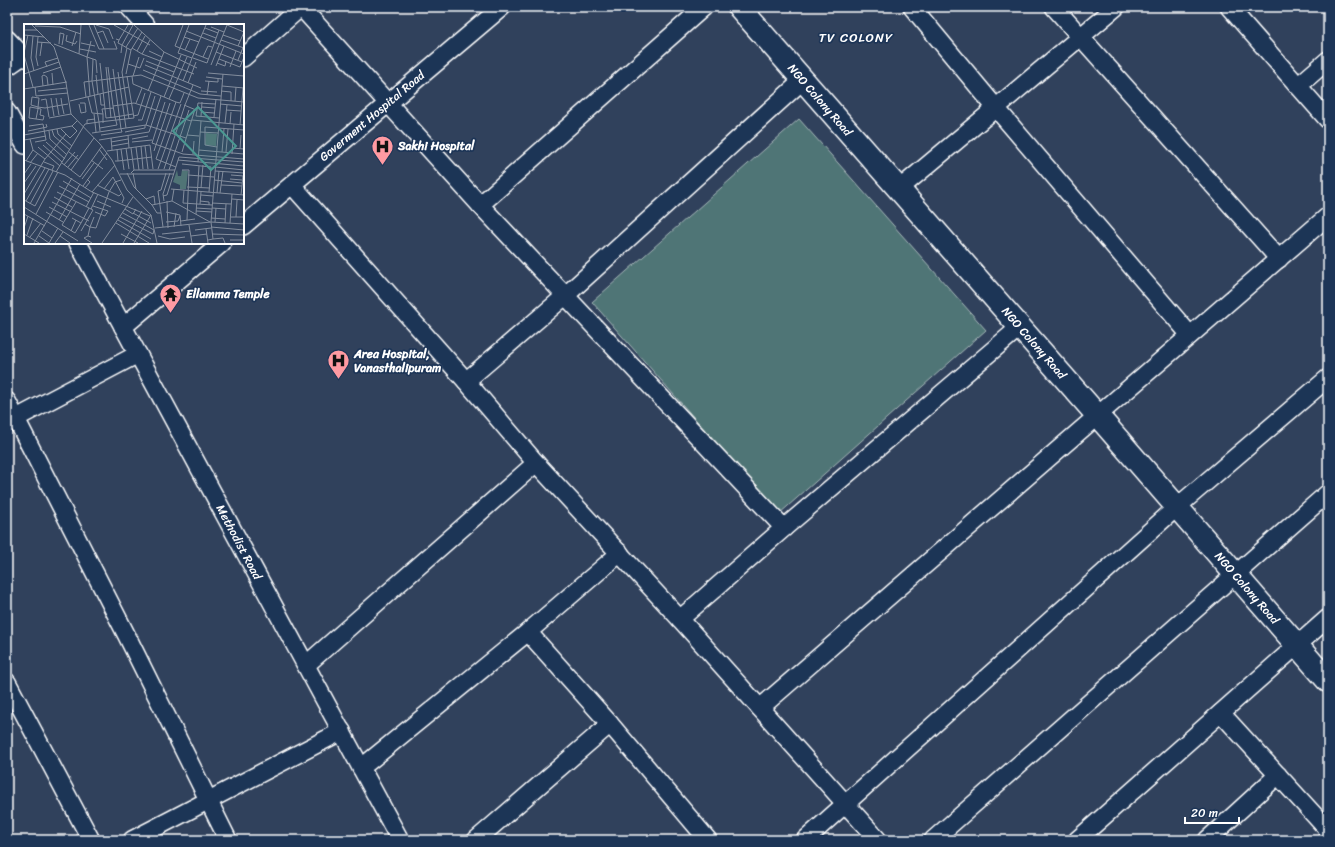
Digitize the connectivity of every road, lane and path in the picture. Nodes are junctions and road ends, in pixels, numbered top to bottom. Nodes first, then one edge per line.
1 (301, 7) edge
2 (502, 7) edge
3 (704, 7) edge
4 (739, 7) edge
5 (912, 7) edge
6 (1054, 7) edge
7 (1116, 7) edge
8 (1229, 7) edge
9 (1081, 38) junction
10 (7, 39) edge
11 (24, 57) edge
12 (244, 57) edge
13 (1328, 60) edge
14 (7, 68) edge
15 (803, 80) junction
16 (1298, 86) junction
17 (388, 103) junction
18 (996, 108) junction
19 (7, 112) edge
20 (1328, 120) edge
21 (24, 143) edge
22 (292, 185) junction
23 (898, 190) junction
24 (480, 205) junction
25 (1328, 216) edge
26 (244, 225) edge
27 (79, 244) edge
28 (221, 244) edge
29 (1279, 258) junction
30 (565, 296) junction
31 (123, 327) junction
32 (1020, 327) junction
33 (1190, 335) junction
34 (138, 354) junction
35 (1328, 378) edge
36 (466, 381) junction
37 (7, 401) edge
38 (1098, 415) junction
39 (12, 421) edge
40 (536, 463) junction
41 (1328, 493) edge
42 (1177, 507) junction
43 (784, 528) junction
44 (620, 553) junction
45 (1235, 574) junction
46 (1328, 618) edge
47 (680, 619) junction
48 (528, 632) junction
49 (1297, 645) junction
50 (306, 665) junction
51 (1328, 681) edge
52 (7, 682) edge
53 (760, 708) junction
54 (1221, 713) junction
55 (610, 724) junction
56 (342, 732) junction
57 (361, 768) junction
58 (1278, 775) junction
59 (208, 801) junction
60 (846, 804) junction
61 (1328, 830) edge
62 (91, 840) edge
63 (132, 840) edge
64 (228, 840) edge
65 (400, 840) edge
66 (476, 840) edge
67 (708, 840) edge
68 (805, 840) edge
69 (878, 840) edge
70 (933, 840) edge
71 (1077, 840) edge
72 (1207, 840) edge

1 - 12 street
1 - 17 street
2 - 17 street, Goverment Hospital Road
3 - 24 street
4 - 15 street, NGO Colony Road
5 - 18 street
6 - 9 street
7 - 9 street
8 - 16 street
9 - 18 street
9 - 29 street
10 - 11 street
11 - 14 street
13 - 16 street
15 - 23 street, NGO Colony Road
15 - 30 street
16 - 20 street
17 - 22 street, Goverment Hospital Road
17 - 24 street
18 - 23 street
18 - 33 street
19 - 21 street
22 - 26 street, Goverment Hospital Road
22 - 36 street
23 - 32 street, NGO Colony Road
24 - 30 street
25 - 29 street
27 - 31 street, Methodist Road
28 - 31 street
29 - 33 street
30 - 36 street
30 - 43 street
31 - 34 street, Methodist Road
32 - 38 street, NGO Colony Road
32 - 43 street
33 - 38 street
34 - 39 street
34 - 50 street, Methodist Road
35 - 42 street
36 - 40 street
37 - 39 street
38 - 42 street, NGO Colony Road
38 - 53 street
39 - 59 street
40 - 44 street
40 - 50 street
41 - 45 street
42 - 45 street, NGO Colony Road
42 - 60 street
43 - 47 street
44 - 47 street
44 - 48 street
45 - 49 street, NGO Colony Road
45 - 70 street
46 - 49 street
47 - 53 street
48 - 55 street
48 - 57 street
49 - 51 street, NGO Colony Road
49 - 54 street
50 - 56 street, Methodist Road
52 - 62 street
53 - 60 street
54 - 58 street
54 - 71 street
55 - 66 street
55 - 67 street
56 - 57 street, Methodist Road
56 - 59 street
57 - 65 street, Methodist Road
58 - 61 street
58 - 72 street
59 - 63 street
59 - 64 street
60 - 68 street
60 - 69 street

